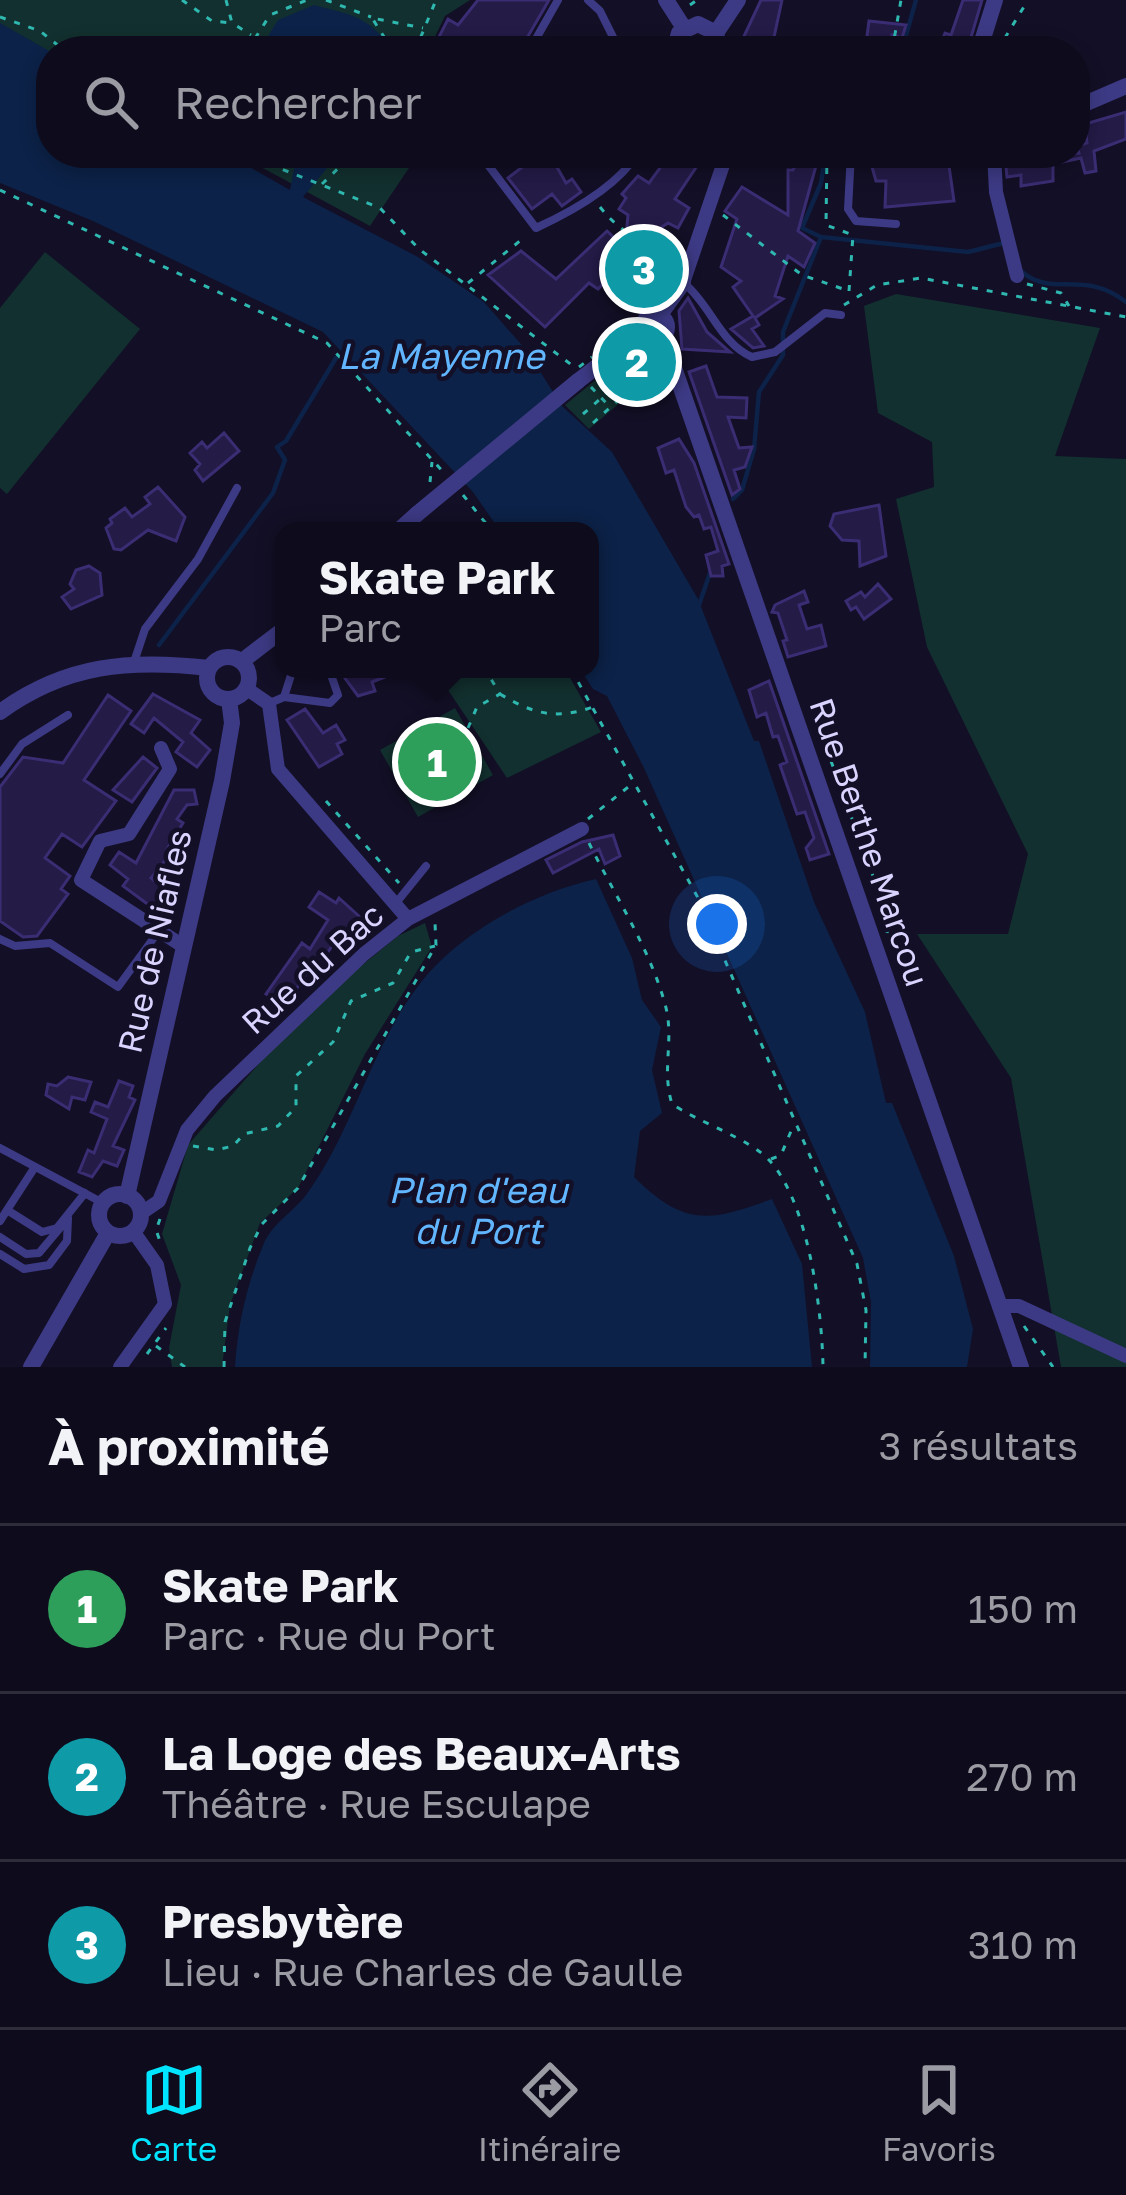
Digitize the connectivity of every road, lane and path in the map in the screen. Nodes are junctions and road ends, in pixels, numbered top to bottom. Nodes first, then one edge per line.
1 (182, 0) edge
2 (226, 0) edge
3 (307, 0) edge
4 (326, 0) edge
5 (436, 0) edge
6 (558, 0) edge
7 (588, 0) edge
8 (666, 0) edge
9 (697, 0) edge
10 (738, 0) edge
11 (901, 0) edge
12 (995, 0) edge
13 (1028, 0) edge
14 (690, 5) dead end
15 (0, 17) edge
16 (372, 18) junction
17 (232, 23) junction
18 (423, 28) junction
19 (685, 28) junction
20 (46, 36) edge
21 (252, 36) joint
22 (383, 36) edge
23 (420, 36) edge
24 (538, 36) edge
25 (612, 36) edge
26 (681, 36) edge
27 (711, 36) edge
28 (721, 36) edge
29 (895, 36) edge
30 (984, 36) edge
31 (1006, 36) edge
32 (1126, 86) edge
33 (1090, 102) edge
34 (283, 168) edge
35 (339, 168) edge
36 (490, 168) edge
37 (622, 168) edge
38 (723, 168) edge
39 (827, 168) edge
40 (850, 168) edge
41 (995, 168) edge
42 (322, 184) junction
43 (0, 190) edge
44 (591, 196) junction
45 (712, 206) junction
46 (896, 224) dead end
47 (536, 228) junction
48 (691, 263) junction
49 (1017, 276) joint
50 (683, 283) junction
51 (467, 284) junction
52 (849, 291) junction
53 (849, 300) junction
54 (1070, 307) junction
55 (839, 313) joint
56 (659, 316) junction
57 (1126, 317) edge
58 (643, 331) junction
59 (666, 345) junction
60 (581, 377) junction
61 (632, 388) junction
62 (601, 398) junction
63 (610, 408) junction
64 (583, 414) dead end
65 (593, 423) dead end
66 (237, 488) dead end
67 (429, 490) dead end
68 (408, 522) edge
69 (275, 636) edge
70 (242, 661) junction
71 (134, 662) junction
72 (209, 668) junction
73 (290, 678) edge
74 (334, 678) edge
75 (490, 678) edge
76 (577, 678) edge
77 (247, 689) junction
78 (500, 694) junction
79 (284, 697) junction
80 (229, 699) junction
81 (269, 704) junction
82 (592, 707) junction
83 (0, 712) edge
84 (68, 715) dead end
85 (468, 728) dead end
86 (161, 748) dead end
87 (0, 774) edge
88 (632, 784) junction
89 (317, 791) dead end
90 (582, 829) junction
91 (426, 866) dead end
92 (407, 893) junction
93 (394, 904) junction
94 (434, 906) junction
95 (408, 919) junction
96 (159, 931) junction
97 (0, 939) edge
98 (436, 945) junction
99 (183, 946) junction
100 (794, 1122) junction
101 (182, 1144) junction
102 (0, 1148) edge
103 (769, 1160) junction
104 (33, 1170) junction
105 (85, 1193) junction
106 (127, 1196) junction
107 (103, 1203) junction
108 (7, 1210) junction
109 (68, 1217) junction
110 (0, 1221) edge
111 (137, 1222) junction
112 (108, 1233) junction
113 (0, 1237) edge
114 (0, 1253) edge
115 (999, 1306) junction
116 (155, 1346) dead end
117 (1126, 1357) edge
118 (31, 1367) edge
119 (120, 1367) edge
120 (185, 1367) edge
121 (224, 1367) edge
122 (823, 1367) edge
123 (865, 1367) edge
124 (1021, 1367) edge

1 - 17 path
2 - 17 path
3 - 21 path
4 - 16 path
5 - 18 path
6 - 24 lane
7 - 25 lane
8 - 19 street
9 - 14 path
10 - 28 street
11 - 29 path
12 - 30 street
13 - 31 path
15 - 20 path
16 - 18 path
16 - 22 path
17 - 21 path
18 - 23 path
19 - 26 street
19 - 27 street
32 - 33 street
34 - 42 path
35 - 42 path
36 - 47 lane
37 - 44 lane
38 - 45 street
39 - 52 path
40 - 46 lane
41 - 49 street
42 - 51 path
43 - 67 path
44 - 47 lane
44 - 48 path
45 - 48 street
45 - 52 path
47 - 51 path
48 - 50 street
49 - 54 path
50 - 55 lane
50 - 56 street
51 - 60 path
52 - 53 path
53 - 54 path
53 - 55 path
54 - 57 path
56 - 58 street
56 - 59 street, Rue Berthe Marcou
58 - 59 street
58 - 60 street
59 - 61 path
59 - 115 street, Rue Berthe Marcou
60 - 62 path
60 - 68 street, bridge
61 - 62 path
61 - 63 path
62 - 63 path
62 - 64 path
63 - 65 path
66 - 71 lane
69 - 70 street
70 - 72 street
70 - 77 street
71 - 72 street
71 - 83 street
72 - 80 street
73 - 79 lane
74 - 79 lane
75 - 78 path
76 - 82 path
77 - 80 street
77 - 81 street
78 - 82 path
78 - 85 path
79 - 81 lane
80 - 99 street, Rue de Niafles
81 - 93 street
82 - 88 path
84 - 87 lane
86 - 96 street
88 - 90 path
88 - 100 path
89 - 92 path
90 - 94 street, Rue du Bac
90 - 103 path
91 - 92 lane
92 - 93 lane
93 - 95 street
94 - 95 street, Rue du Bac
94 - 98 path
95 - 101 street, Rue du Bac
96 - 97 lane
96 - 99 street
98 - 101 path
98 - 121 path
99 - 106 street, Rue de Niafles
100 - 103 path
100 - 123 path
101 - 111 street, Rue du Bac
102 - 104 lane
103 - 122 path
104 - 105 lane
104 - 108 lane
105 - 107 lane
105 - 109 lane
106 - 107 street
106 - 111 street
107 - 112 street
108 - 109 lane
108 - 110 lane
109 - 113 lane
109 - 114 lane
111 - 112 street
111 - 119 street
112 - 118 street
115 - 117 street
115 - 124 street, Rue Berthe Marcou
116 - 120 path

